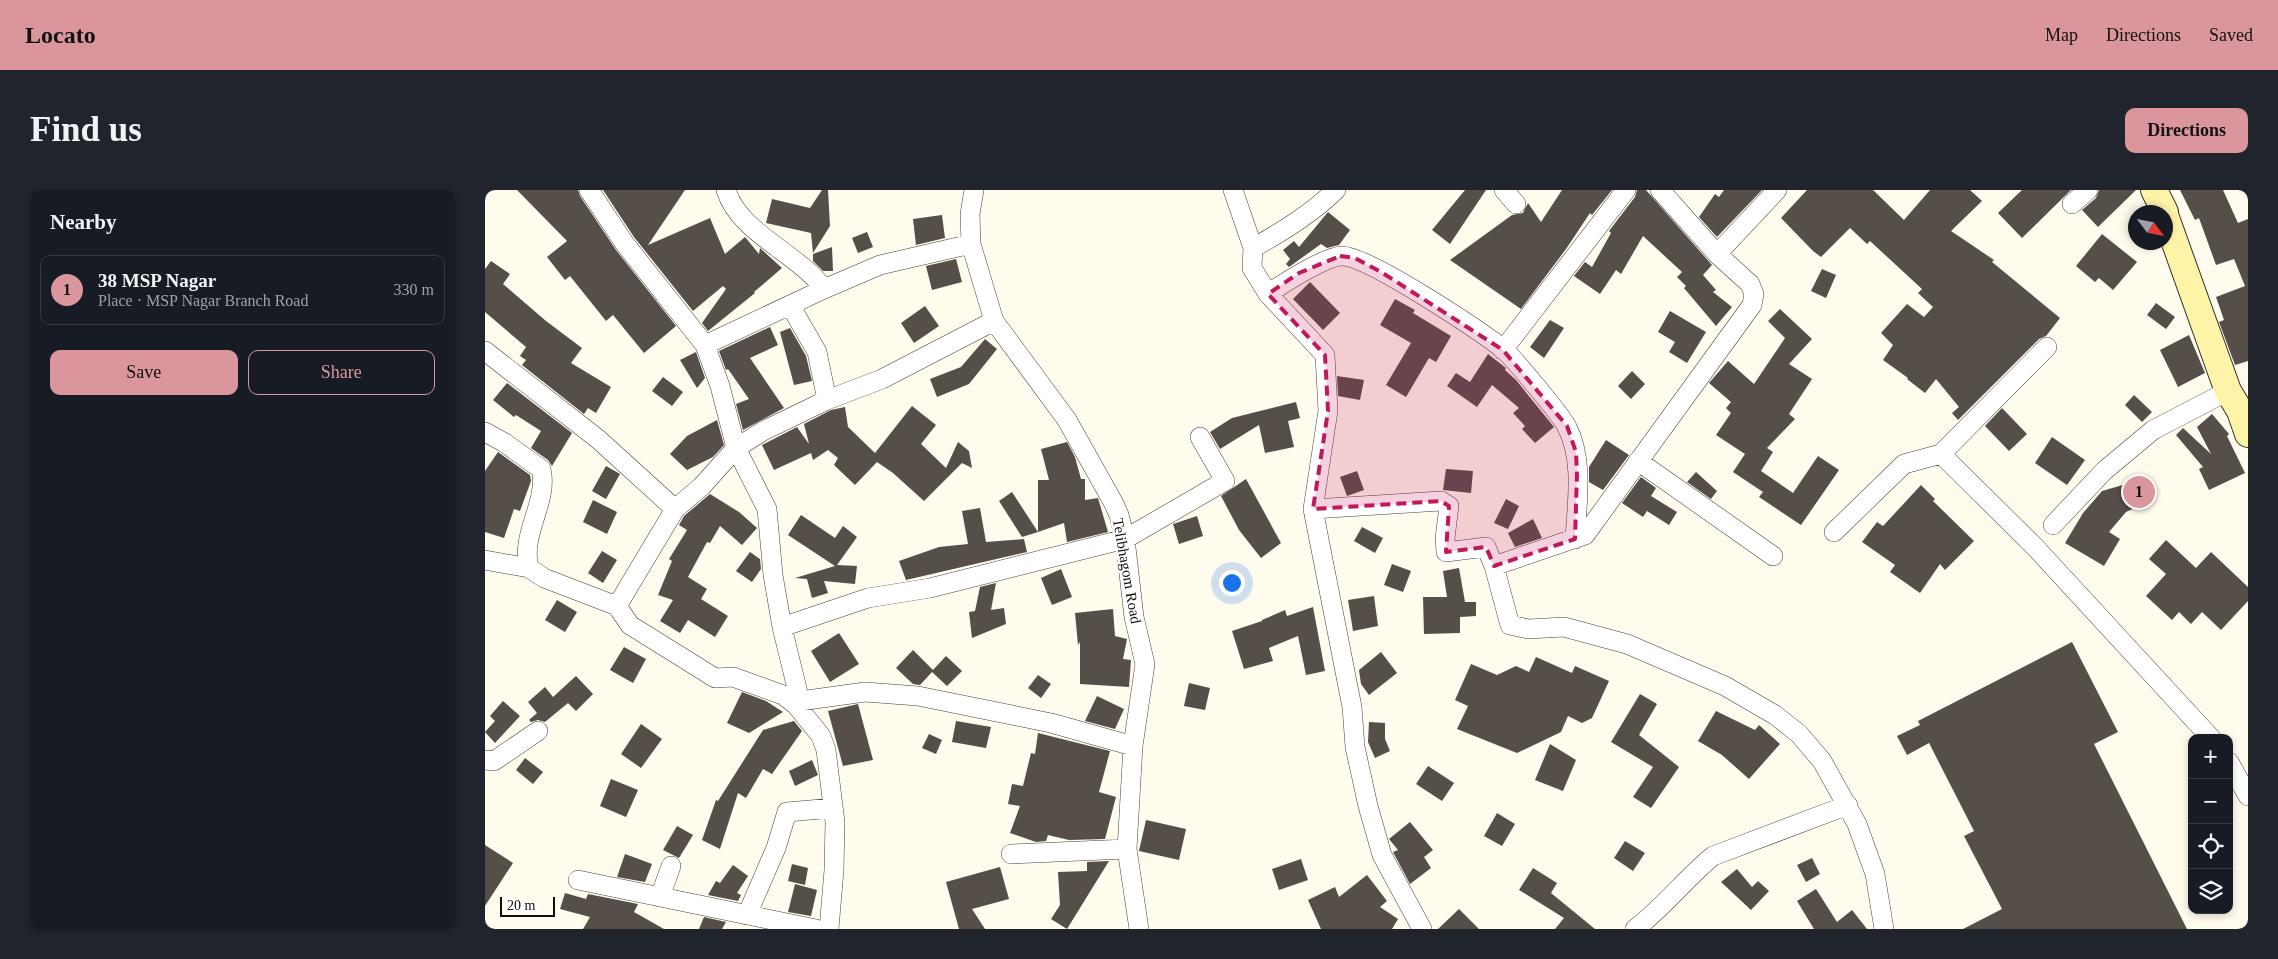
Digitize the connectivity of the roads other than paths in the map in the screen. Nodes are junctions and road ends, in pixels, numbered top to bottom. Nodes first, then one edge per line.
1 (589, 190) edge
2 (727, 190) edge
3 (974, 190) edge
4 (1233, 190) edge
5 (1336, 190) edge
6 (1626, 190) edge
7 (1660, 190) edge
8 (1777, 190) edge
9 (2089, 190) edge
10 (2154, 190) edge
11 (2072, 204) dead end
12 (2161, 205) edge
13 (2173, 235) edge
14 (971, 244) junction
15 (1253, 248) junction
16 (1717, 254) junction
17 (824, 289) junction
18 (1268, 294) junction
19 (790, 304) junction
20 (995, 321) junction
21 (705, 345) junction
22 (2047, 347) dead end
23 (1503, 350) junction
24 (485, 351) edge
25 (827, 400) junction
26 (2241, 411) edge
27 (485, 432) edge
28 (1200, 437) dead end
29 (736, 448) junction
30 (1941, 454) junction
31 (1638, 461) junction
32 (675, 509) junction
33 (1313, 509) junction
34 (2053, 525) dead end
35 (1834, 532) dead end
36 (1125, 539) junction
37 (1575, 539) junction
38 (1773, 556) dead end
39 (485, 560) edge
40 (1494, 566) junction
41 (529, 568) junction
42 (617, 606) junction
43 (782, 627) junction
44 (798, 703) junction
45 (538, 731) dead end
46 (2207, 734) edge
47 (1133, 746) junction
48 (485, 760) edge
49 (2233, 769) edge
50 (2248, 796) edge
51 (1848, 805) junction
52 (833, 808) junction
53 (1127, 849) junction
54 (1011, 854) dead end
55 (671, 866) dead end
56 (578, 880) dead end
57 (660, 897) junction
58 (747, 915) junction
59 (816, 929) edge
60 (829, 929) edge
61 (1139, 929) edge
62 (1422, 929) edge
63 (1635, 929) edge
64 (1884, 929) edge

1 - 21 street
2 - 17 street
3 - 14 street, Telibhagom Road
4 - 15 street
5 - 15 street
6 - 23 street
7 - 16 street
8 - 16 street
9 - 11 street
10 - 12 street
13 - 26 street
14 - 17 street
14 - 20 street, Telibhagom Road
15 - 18 street
16 - 31 street
17 - 19 street
18 - 23 street
18 - 33 street
19 - 21 street
19 - 25 street
20 - 25 street
20 - 36 street, Telibhagom Road
21 - 29 street
22 - 30 street
23 - 37 street
24 - 32 street
25 - 29 street
26 - 34 street
27 - 41 street
28 - 36 street
29 - 32 street
29 - 43 street
30 - 35 street
30 - 46 street
31 - 37 street
31 - 38 street
32 - 42 street
33 - 40 street
33 - 62 street
36 - 43 street
36 - 47 street, Telibhagom Road
37 - 40 street
39 - 41 street
40 - 51 street
41 - 42 street
42 - 44 street
43 - 44 street
44 - 47 street
44 - 52 street
45 - 48 street
47 - 53 street, Telibhagom Road
49 - 50 street
51 - 63 street
51 - 64 street
52 - 58 street
52 - 60 street
53 - 54 street
53 - 61 street, Telibhagom Road
55 - 57 street
56 - 57 street
57 - 58 street
58 - 59 street

